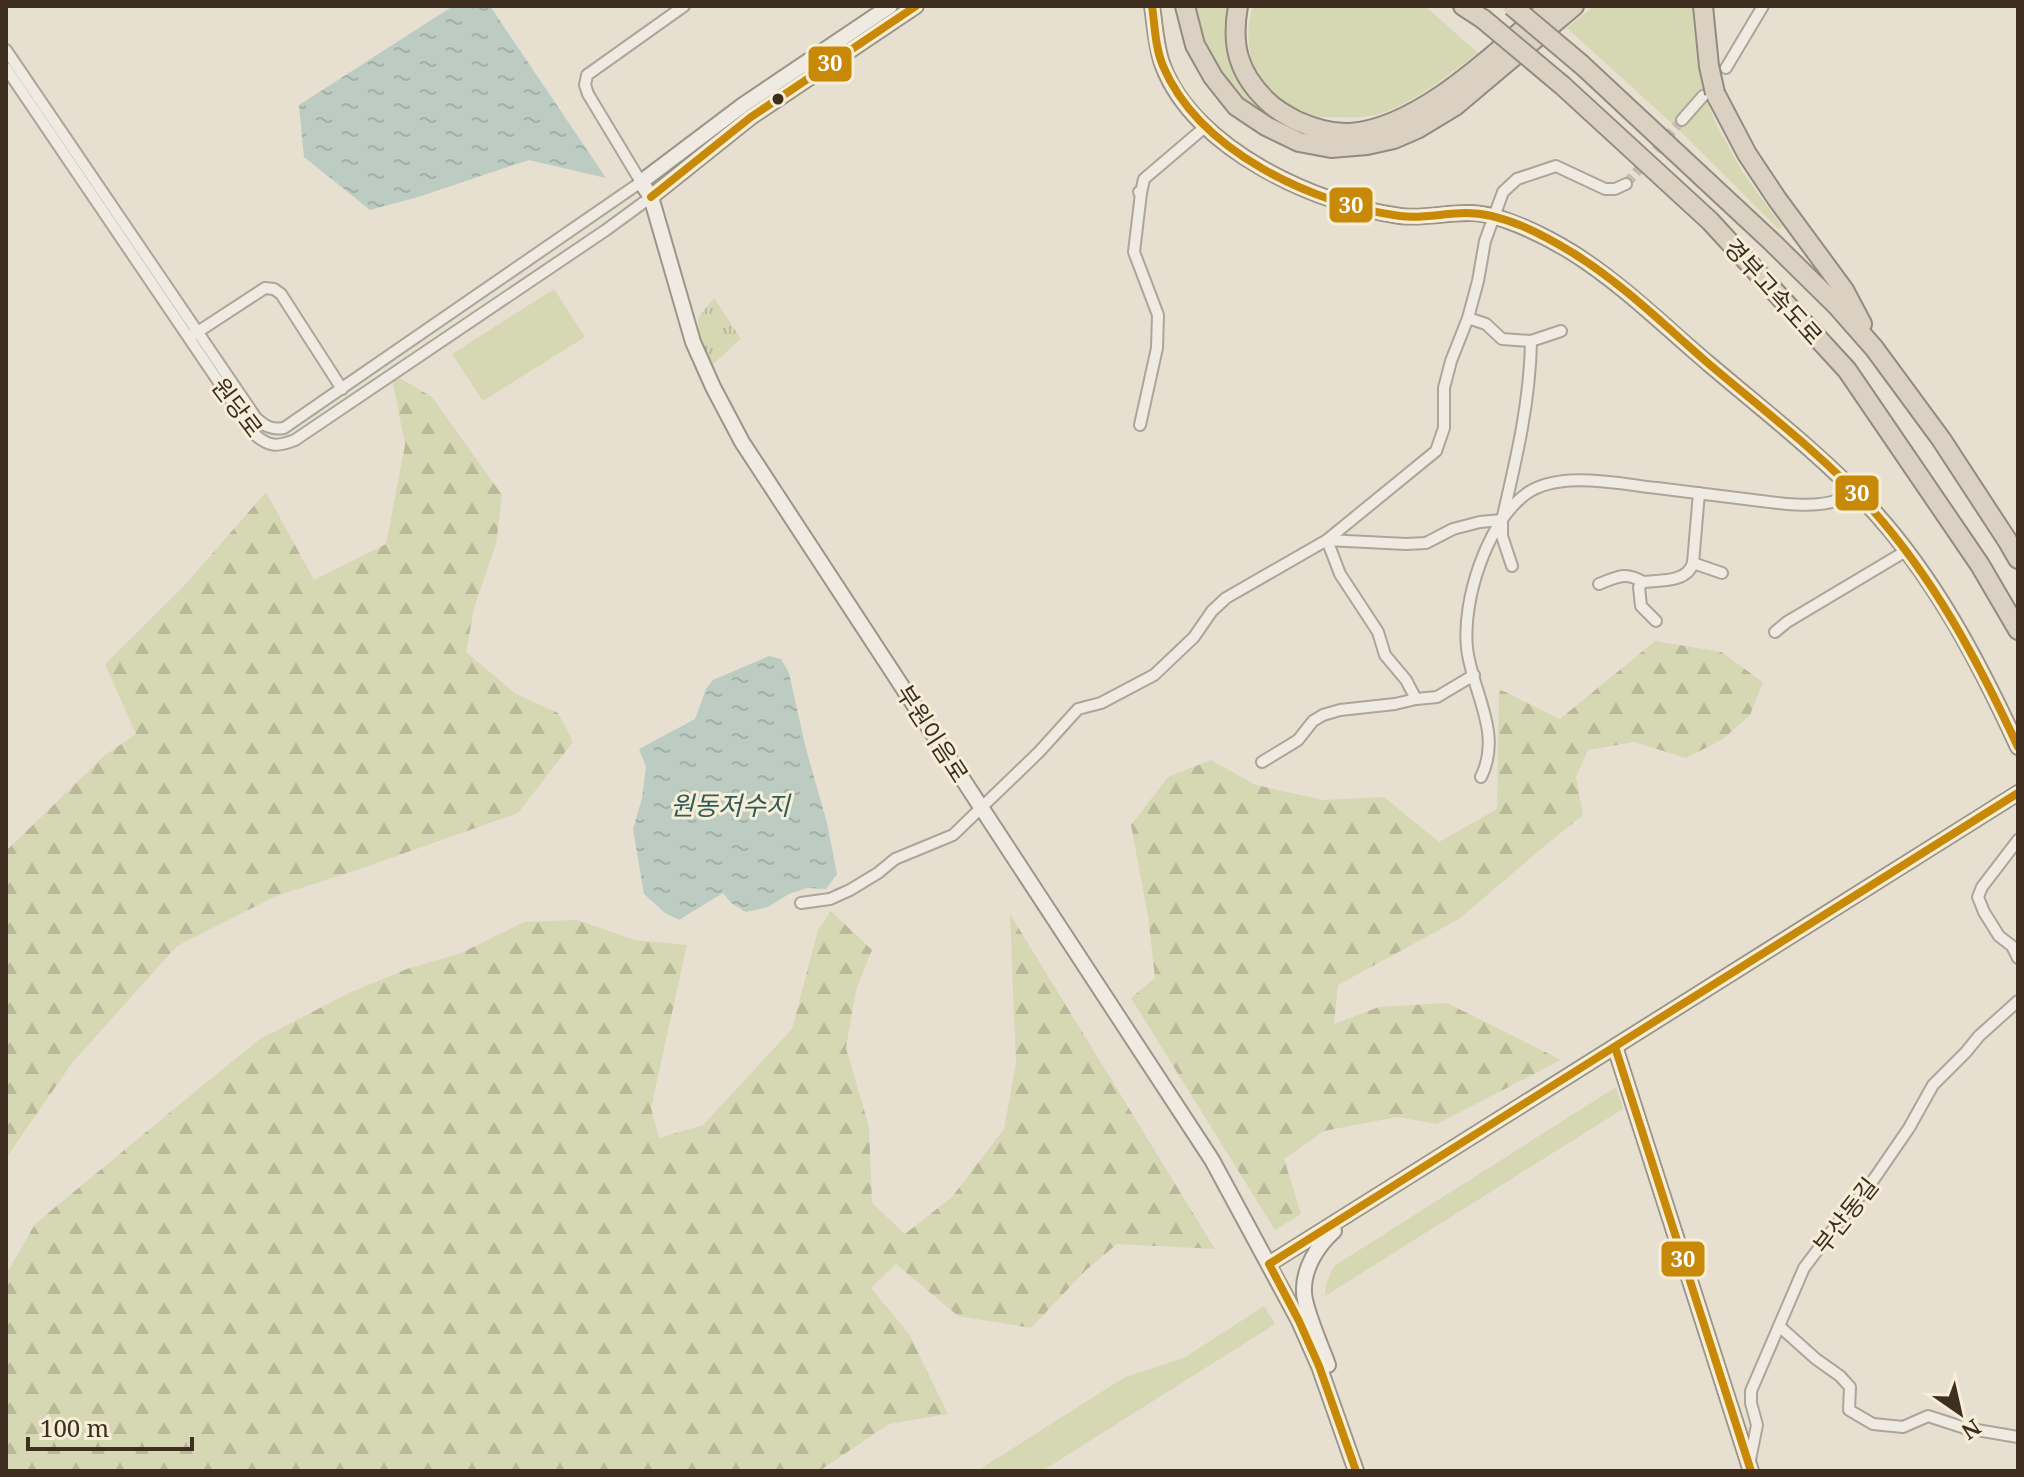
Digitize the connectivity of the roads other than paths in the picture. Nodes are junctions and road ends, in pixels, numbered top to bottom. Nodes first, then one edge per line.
1 (684, 6) edge
2 (890, 6) edge
3 (916, 6) edge
4 (1152, 6) edge
5 (1185, 6) edge
6 (1238, 6) edge
7 (1465, 6) edge
8 (1512, 6) edge
9 (1550, 6) edge
10 (1574, 6) edge
11 (1703, 6) edge
12 (1763, 6) edge
13 (873, 26) junction
14 (6, 50) edge
15 (1718, 67) junction
16 (6, 68) edge
17 (1709, 95) junction
18 (1682, 120) tunnel mouth
19 (1205, 127) junction
20 (641, 182) junction
21 (1626, 184) dead end
22 (651, 197) junction
23 (1493, 215) junction
24 (1468, 318) junction
25 (1561, 331) dead end
26 (193, 336) junction
27 (1531, 341) junction
28 (1874, 348) junction
29 (342, 389) junction
30 (1140, 425) dead end
31 (1853, 490) junction
32 (1699, 493) junction
33 (1502, 520) junction
34 (1327, 540) junction
35 (1906, 551) junction
36 (2018, 559) edge
37 (1693, 563) junction
38 (1512, 566) dead end
39 (1722, 573) dead end
40 (1643, 582) junction
41 (1599, 584) dead end
42 (1656, 621) dead end
43 (2018, 630) edge
44 (1775, 632) dead end
45 (1474, 675) junction
46 (1416, 699) junction
47 (2018, 747) edge
48 (1262, 762) dead end
49 (1481, 777) dead end
50 (2018, 793) edge
51 (982, 809) junction
52 (2018, 840) edge
53 (801, 903) dead end
54 (2018, 958) edge
55 (2018, 1001) edge
56 (1615, 1047) junction
57 (1355, 1210) junction
58 (1269, 1264) junction
59 (1779, 1326) junction
60 (1335, 1409) junction
61 (2018, 1437) edge
62 (1750, 1468) edge
63 (1356, 1471) edge

1 - 20 street
2 - 13 street
3 - 13 street
4 - 19 street
5 - 10 highway
6 - 9 highway
7 - 43 highway, 경부고속도로, bridge
8 - 28 highway, 경부고속도로, bridge
11 - 15 highway
12 - 15 street
13 - 20 street
13 - 22 street
14 - 26 street, 원당로
15 - 17 highway, bridge
16 - 26 street, 원당로
17 - 18 street
17 - 28 highway
19 - 23 street
19 - 30 street
20 - 22 street, 부원이음로
20 - 29 street, 원당로
21 - 23 street
22 - 26 street, 원당로
22 - 51 street, 부원이음로
23 - 24 street
23 - 31 street
24 - 27 street
24 - 34 street
25 - 27 street
26 - 29 street, 원당로
26 - 29 street
27 - 33 street
28 - 36 highway, 경부고속도로
31 - 32 street
31 - 35 street
32 - 33 street
32 - 37 street
33 - 34 street
33 - 38 street
33 - 45 street
34 - 46 street
34 - 51 street
35 - 44 street
35 - 47 street
37 - 39 street
37 - 40 street
40 - 41 street
40 - 42 street
45 - 46 street
45 - 49 street
46 - 48 street
50 - 56 street
51 - 53 street
51 - 58 street, 부원이음로
52 - 54 street
55 - 59 street, 부산동길
56 - 57 street
56 - 62 street
57 - 58 street
57 - 60 street
58 - 60 street, 부원이음로
59 - 61 street
59 - 62 street, 부산동길
60 - 63 street

